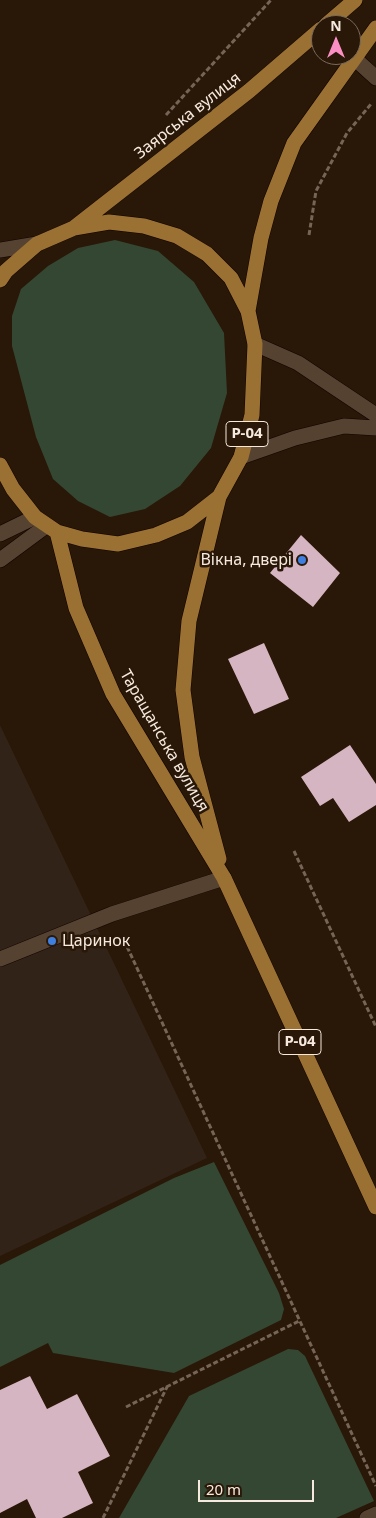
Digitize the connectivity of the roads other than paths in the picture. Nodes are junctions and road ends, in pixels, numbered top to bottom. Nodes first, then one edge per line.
1 (355, 0) edge
2 (338, 15) edge
3 (376, 28) edge
4 (311, 38) edge
5 (361, 48) edge
6 (361, 64) edge
7 (349, 65) edge
8 (376, 78) edge
9 (74, 228) junction
10 (37, 244) junction
11 (0, 250) edge
12 (0, 280) edge
13 (248, 311) junction
14 (255, 344) junction
15 (376, 415) edge
16 (376, 428) edge
17 (242, 457) junction
18 (0, 465) edge
19 (219, 497) junction
20 (46, 525) junction
21 (0, 534) edge
22 (0, 560) edge
23 (224, 878) junction
24 (0, 958) edge
25 (376, 1207) edge
26 (376, 1514) edge
27 (367, 1518) edge

1 - 2 main road
3 - 5 main road, Р-04
4 - 9 main road, Заярська вулиця / Р-04
6 - 8 street
7 - 13 main road, Р-04
9 - 10 main road, Р-04
9 - 13 main road, Р-04
10 - 11 street
10 - 12 main road, Р-04
13 - 14 main road, Р-04
14 - 15 street
14 - 17 main road, Р-04
16 - 17 street
17 - 19 main road, Р-04
18 - 20 main road, Р-04
19 - 20 main road, Р-04
19 - 23 main road, Таращанська вулиця / Р-04
20 - 21 street
20 - 22 street
20 - 23 main road, Таращанська вулиця / Р-04
23 - 24 street
23 - 25 main road, Таращанська вулиця / Р-04
26 - 27 street

